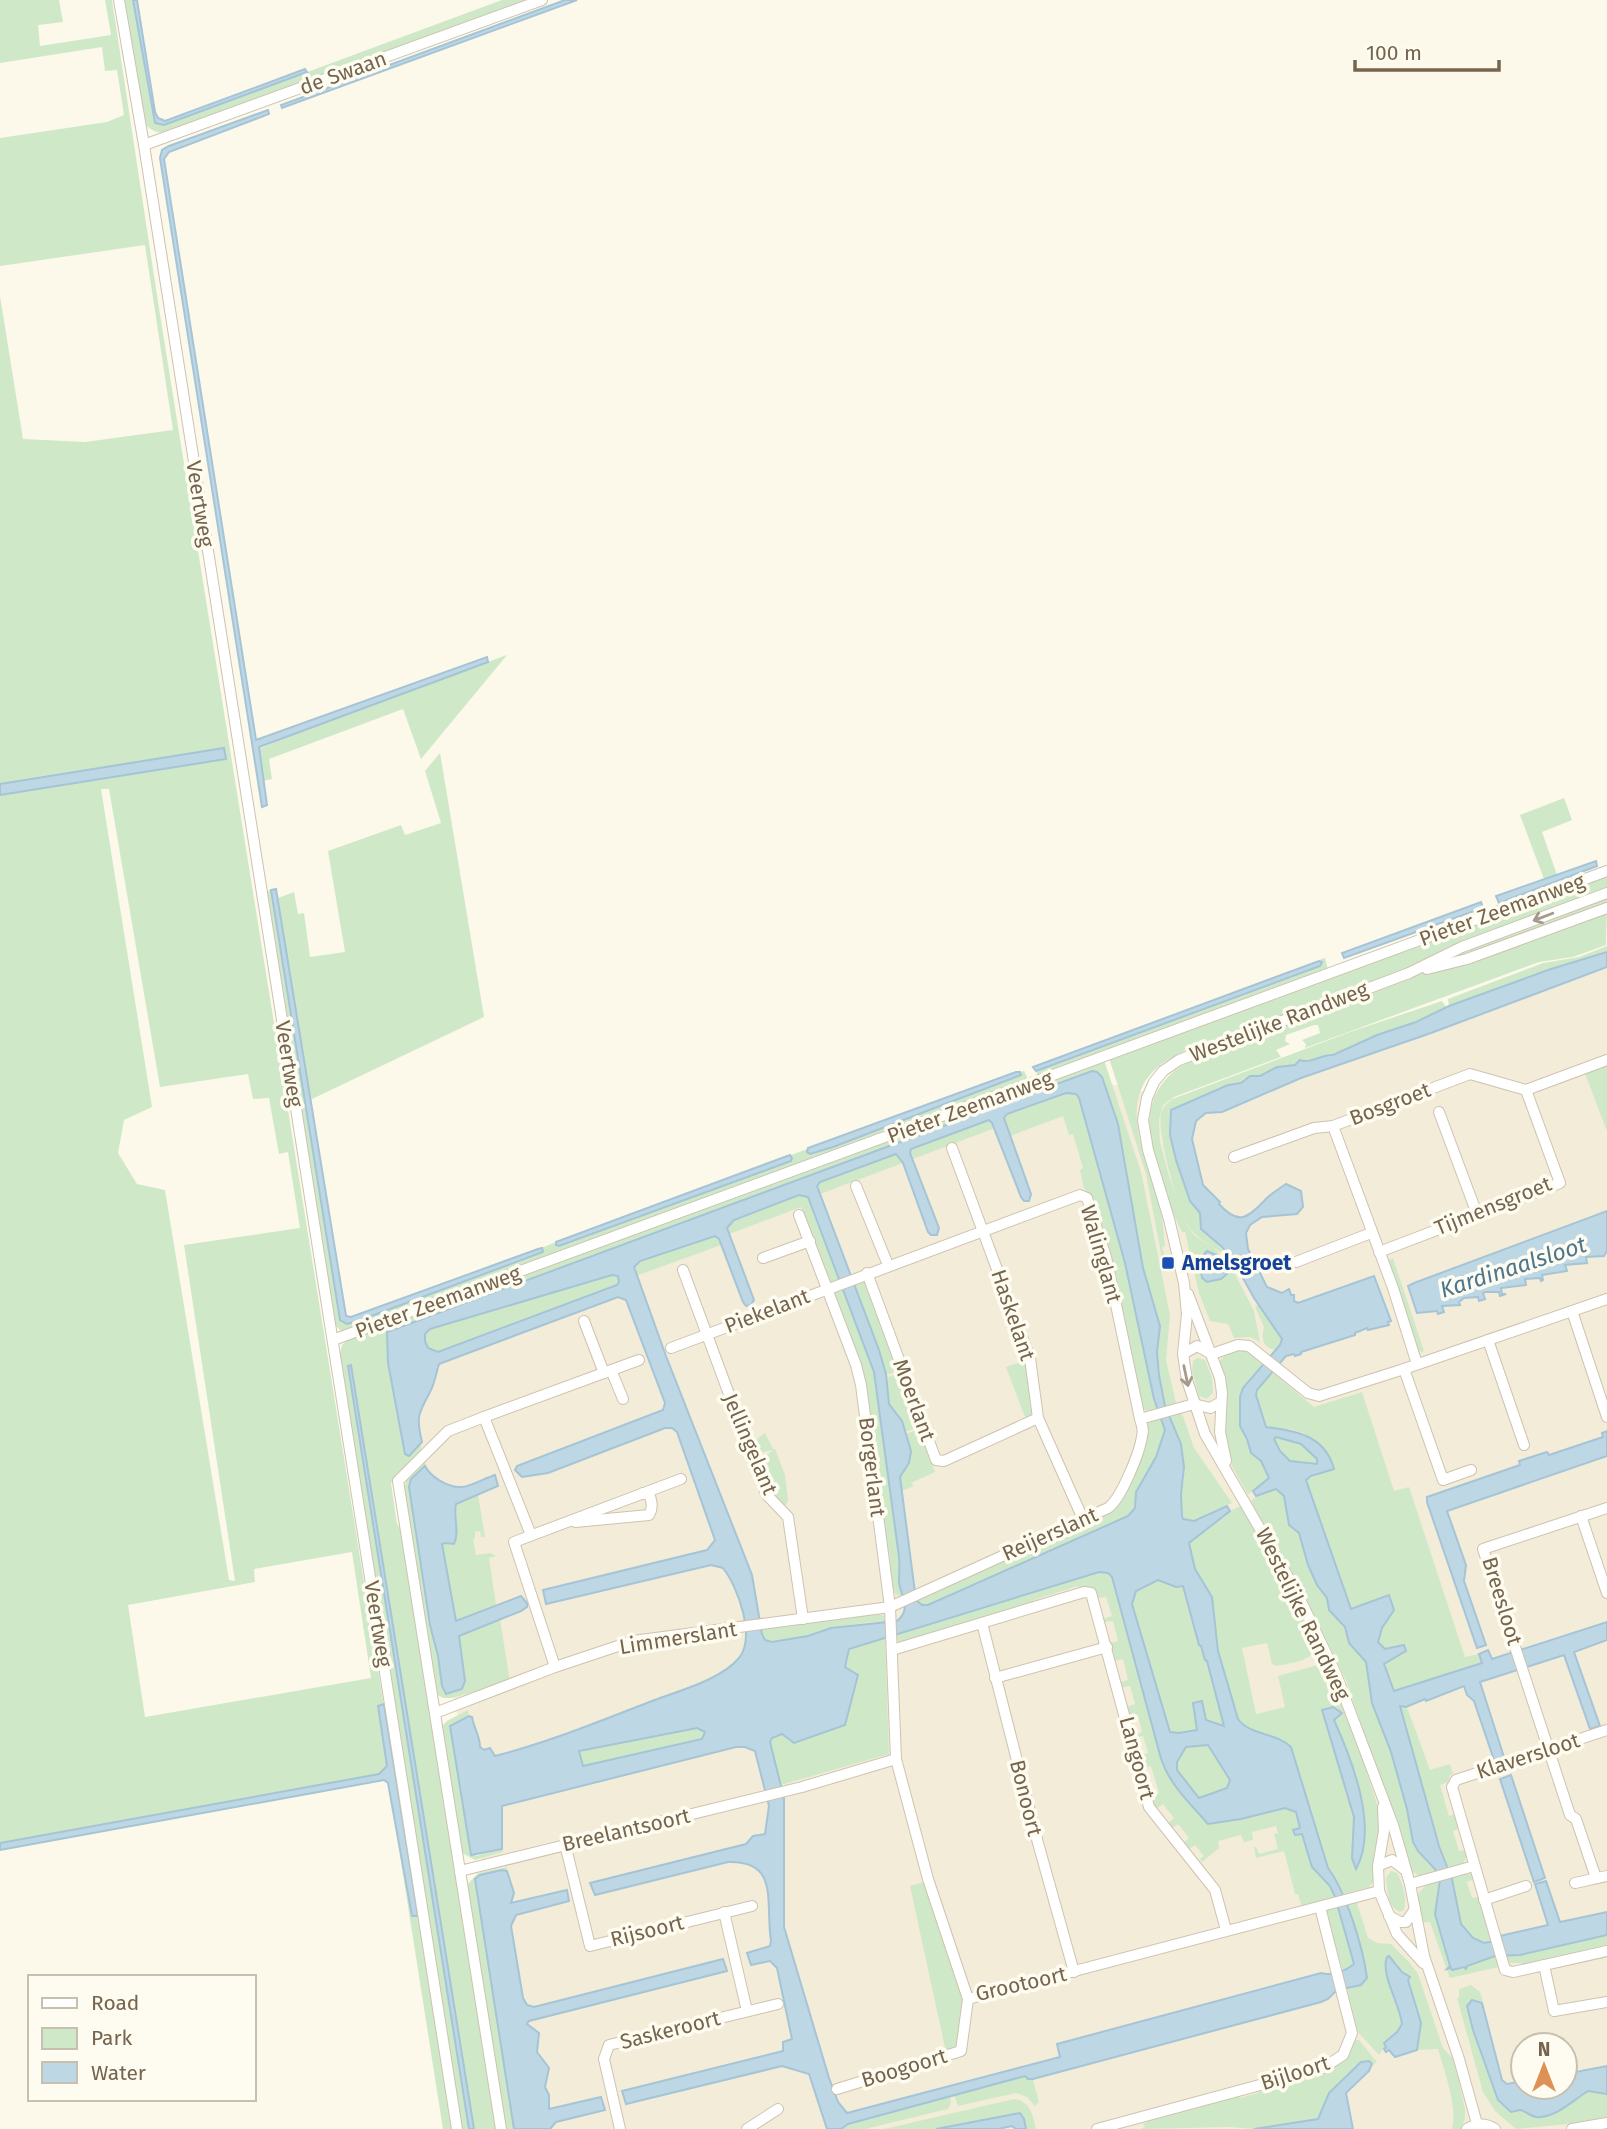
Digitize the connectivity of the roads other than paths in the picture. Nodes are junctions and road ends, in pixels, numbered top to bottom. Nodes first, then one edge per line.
1 (119, 0) edge
2 (542, 0) edge
3 (144, 145) junction
4 (1607, 871) edge
5 (1607, 892) edge
6 (1607, 908) edge
7 (1409, 973) junction
8 (1607, 1060) edge
9 (1526, 1090) junction
10 (1439, 1112) dead end
11 (1333, 1126) junction
12 (952, 1148) dead end
13 (1234, 1157) dead end
14 (856, 1186) dead end
15 (1477, 1214) junction
16 (799, 1215) dead end
17 (982, 1230) junction
18 (1371, 1233) junction
19 (810, 1241) junction
20 (1379, 1252) junction
21 (763, 1258) dead end
22 (1296, 1262) dead end
23 (888, 1265) junction
24 (683, 1270) dead end
25 (863, 1275) junction
26 (1184, 1283) junction
27 (830, 1287) junction
28 (1607, 1299) edge
29 (1572, 1311) junction
30 (584, 1321) dead end
31 (707, 1334) junction
32 (333, 1340) junction
33 (1488, 1340) junction
34 (671, 1348) dead end
35 (1184, 1354) junction
36 (1212, 1354) junction
37 (639, 1360) dead end
38 (1418, 1364) junction
39 (1405, 1370) junction
40 (608, 1372) junction
41 (623, 1399) dead end
42 (1221, 1402) junction
43 (1194, 1405) junction
44 (484, 1417) junction
45 (1607, 1417) edge
46 (1038, 1418) junction
47 (1145, 1418) junction
48 (1524, 1445) dead end
49 (1472, 1470) dead end
50 (1229, 1472) junction
51 (681, 1479) dead end
52 (643, 1493) junction
53 (1607, 1508) edge
54 (1581, 1516) junction
55 (1083, 1519) junction
56 (564, 1522) junction
57 (531, 1535) junction
58 (1607, 1592) edge
59 (890, 1611) junction
60 (803, 1619) junction
61 (982, 1623) junction
62 (892, 1645) junction
63 (1107, 1647) junction
64 (555, 1667) junction
65 (995, 1678) junction
66 (435, 1713) junction
67 (1607, 1730) edge
68 (1548, 1749) junction
69 (895, 1759) junction
70 (1383, 1800) junction
71 (565, 1844) junction
72 (1378, 1866) junction
73 (1474, 1866) junction
74 (460, 1871) junction
75 (1407, 1872) junction
76 (1607, 1875) edge
77 (1596, 1878) junction
78 (1575, 1883) dead end
79 (1410, 1884) junction
80 (1526, 1886) dead end
81 (1379, 1891) junction
82 (1484, 1900) junction
83 (752, 1906) dead end
84 (1324, 1906) junction
85 (1416, 1906) junction
86 (724, 1912) junction
87 (1389, 1916) junction
88 (1226, 1930) junction
89 (1607, 1951) edge
90 (1544, 1965) junction
91 (1428, 1971) junction
92 (1074, 1972) junction
93 (968, 1999) junction
94 (1607, 2002) edge
95 (778, 2004) dead end
96 (747, 2011) junction
97 (837, 2089) dead end
98 (778, 2109) dead end
99 (1607, 2123) edge
100 (1472, 2127) edge
101 (457, 2129) edge
102 (501, 2129) edge
103 (620, 2129) edge
104 (747, 2129) edge
105 (1097, 2129) edge
106 (1495, 2129) edge
107 (1572, 2129) edge

1 - 3 street, Veertweg
2 - 3 street, de Swaan
3 - 32 street, Veertweg
4 - 32 street, Pieter Zeemanweg
5 -> 7 street, Westelijke Randweg
6 - 7 street, Westelijke Randweg
7 - 26 street, Westelijke Randweg
8 - 9 street
9 - 11 street, Bosgroet
9 - 15 street, Tijmensgroet
10 - 15 street
11 - 13 street
11 - 18 street, Bosgroet
12 - 17 street
14 - 23 street
15 - 20 street, Tijmensgroet
16 - 19 street, Piekelant
17 - 23 street, Walinglant
17 - 46 street, Haskelant
17 - 47 street, Walinglant
18 - 20 street, Bosgroet
18 - 22 street
19 - 21 street
19 - 27 street, Piekelant
20 - 38 street, Bosgroet
23 - 25 street, Walinglant
24 - 31 street, Jellingelant
25 - 27 street, Walinglant
25 - 46 street, Moerlant
26 - 35 street, Westelijke Randweg
26 - 36 street, Westelijke Randweg
27 - 31 street, Piekelant
27 - 59 street, Borgerlant
28 - 29 street
29 - 33 street
29 - 45 street
30 - 40 street
31 - 34 street, Piekelant
31 - 60 street, Jellingelant
32 - 101 street, Veertweg
33 - 38 street
33 - 48 street
35 - 36 street
35 -> 43 street, Westelijke Randweg
36 - 39 street
36 - 42 street, Westelijke Randweg
37 - 40 street
38 - 39 street
39 - 49 street
40 - 41 street
40 - 44 street
42 - 43 street
42 - 50 street, Westelijke Randweg
43 - 47 street
43 - 50 street, Westelijke Randweg
44 - 57 street
44 - 66 street
46 - 55 street, Haskelant
47 - 55 street, Reijerslant
50 - 70 street, Westelijke Randweg
51 - 52 street
52 - 56 street
52 - 56 street
53 - 54 street, Breesloot
54 - 58 street
54 - 68 street, Breesloot
55 - 59 street, Reijerslant
56 - 57 street
57 - 64 street
59 - 60 street, Reijerslant
59 - 62 street, Borgerlant
60 - 64 street, Limmerslant
61 - 62 street, Langoort
61 - 63 street, Langoort
61 - 65 street, Bonoort
62 - 69 street, Grootoort
63 - 65 street
63 - 88 street, Langoort
64 - 66 street, Limmerslant
65 - 92 street, Bonoort
66 - 74 street
67 - 68 street, Klaversloot
68 - 73 street, Klaversloot
68 - 77 street, Breesloot
69 - 71 street, Breelantsoort
69 - 93 street, Grootoort
70 - 72 street, Westelijke Randweg
70 - 75 street, Westelijke Randweg
71 - 74 street, Breelantsoort
71 - 86 street, Rijsoort
72 - 75 street
72 - 81 street, Westelijke Randweg
73 - 79 street
73 - 82 street, Klaversloot
74 - 102 street
75 - 79 street, Westelijke Randweg
76 - 77 street
77 - 78 street
79 - 85 street, Westelijke Randweg
80 - 82 street
81 - 84 street, Grootoort
81 - 87 street, Westelijke Randweg
82 - 90 street, Klaversloot
83 - 86 street, Rijsoort
84 - 88 street, Grootoort
84 - 105 street, Bijloort
85 - 87 street
85 - 91 street, Westelijke Randweg
86 - 96 street, Saskeroort
87 - 91 street, Westelijke Randweg
88 - 92 street, Grootoort
89 - 90 street
90 - 94 street
91 - 100 street, Westelijke Randweg
92 - 93 street, Grootoort
93 - 97 street, Boogoort
95 - 96 street, Saskeroort
96 - 103 street, Saskeroort
98 - 104 street
99 - 107 street
100 - 106 street

